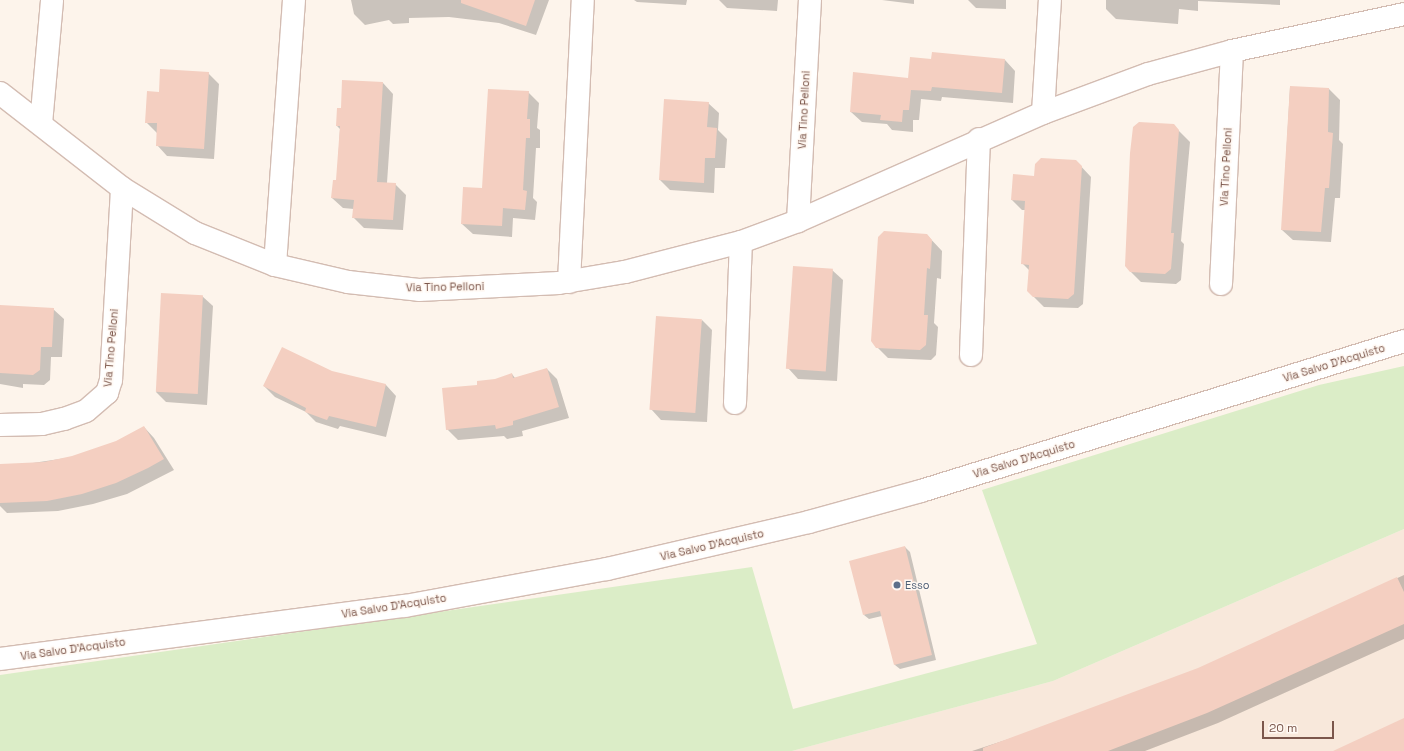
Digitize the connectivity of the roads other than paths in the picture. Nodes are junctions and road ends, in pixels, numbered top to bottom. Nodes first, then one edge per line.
1 (52, 0) edge
2 (294, 0) edge
3 (583, 0) edge
4 (810, 0) edge
5 (1050, 0) edge
6 (1404, 14) edge
7 (1232, 51) junction
8 (0, 93) edge
9 (1043, 113) junction
10 (42, 124) junction
11 (979, 139) junction
12 (122, 188) junction
13 (798, 221) junction
14 (741, 242) junction
15 (275, 265) junction
16 (569, 282) junction
17 (1221, 284) dead end
18 (1404, 341) edge
19 (970, 355) dead end
20 (735, 403) dead end
21 (0, 425) edge
22 (0, 659) edge

1 - 10 street
2 - 15 street
3 - 16 street
4 - 13 street, Via Tino Pelloni
5 - 9 street
6 - 7 street, Via Tino Pelloni
7 - 9 street, Via Tino Pelloni
7 - 17 street, Via Tino Pelloni
8 - 10 street, Via Tino Pelloni
9 - 11 street, Via Tino Pelloni
10 - 12 street, Via Tino Pelloni
11 - 13 street, Via Tino Pelloni
11 - 19 street
12 - 15 street, Via Tino Pelloni
12 - 21 street, Via Tino Pelloni
13 - 14 street, Via Tino Pelloni
14 - 16 street, Via Tino Pelloni
14 - 20 street
15 - 16 street, Via Tino Pelloni
18 - 22 street, Via Salvo D'Acquisto

